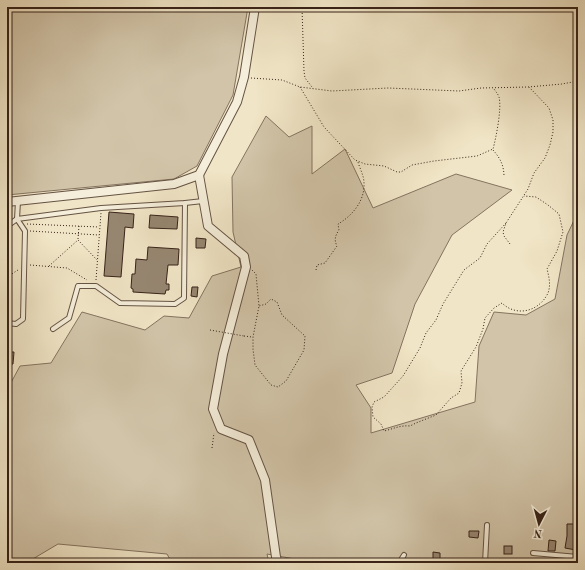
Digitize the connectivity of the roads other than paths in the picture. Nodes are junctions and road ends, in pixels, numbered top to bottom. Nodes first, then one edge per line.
1 (255, 7) edge
2 (199, 175) junction
3 (18, 200) junction
4 (203, 201) junction
5 (7, 202) edge
6 (185, 203) junction
7 (16, 219) junction
8 (7, 226) edge
9 (7, 323) edge
10 (53, 329) dead end
11 (488, 525) dead end
12 (534, 553) dead end
13 (404, 555) dead end
14 (578, 557) edge
15 (278, 563) edge
16 (399, 563) edge
17 (485, 563) edge

1 - 2 street
2 - 3 street
2 - 4 street
3 - 5 street
3 - 7 lane
4 - 6 lane
4 - 15 street
6 - 7 lane
6 - 10 lane
7 - 8 lane
7 - 9 lane
11 - 17 lane
12 - 14 lane
13 - 16 lane

